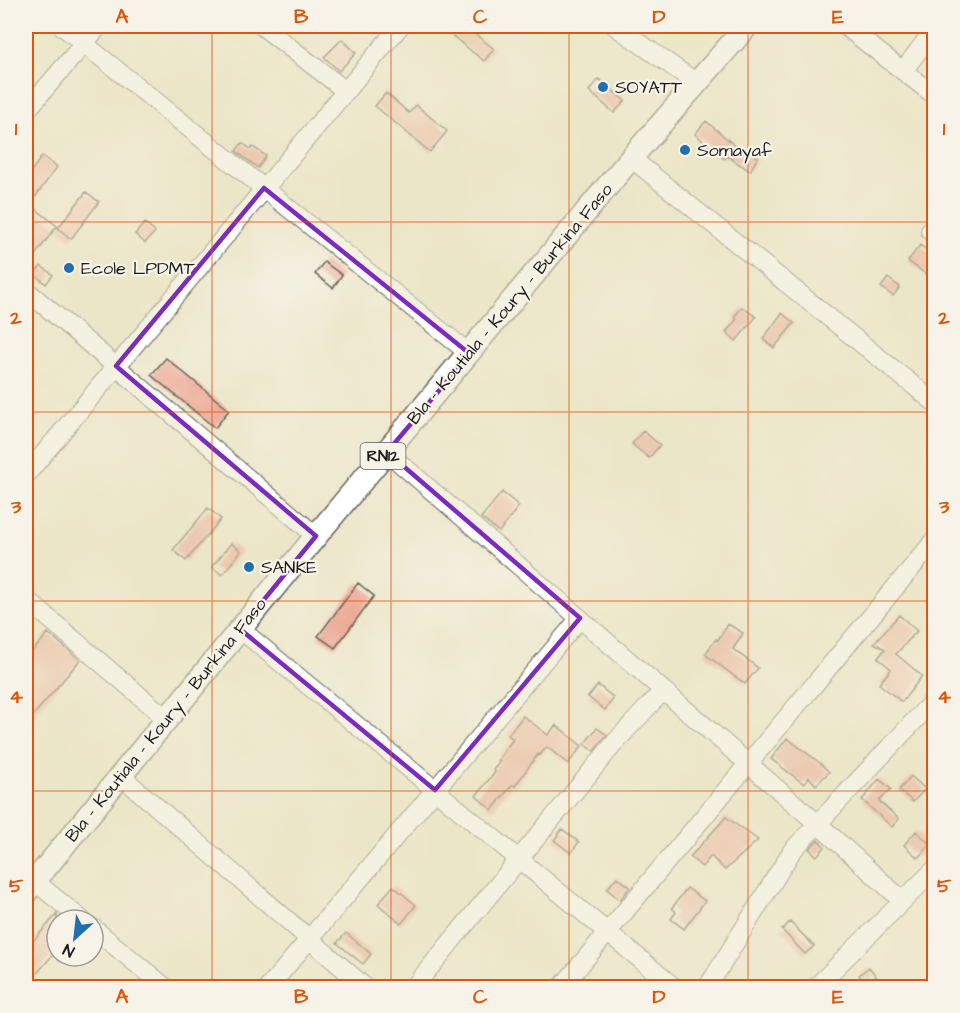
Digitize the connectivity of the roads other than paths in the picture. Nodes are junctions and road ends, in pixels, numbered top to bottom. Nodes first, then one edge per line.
1 (62, 26) edge
2 (99, 26) edge
3 (262, 26) edge
4 (400, 26) edge
5 (615, 26) edge
6 (747, 26) edge
7 (844, 26) edge
8 (934, 30) edge
9 (84, 43) junction
10 (903, 71) junction
11 (698, 84) junction
12 (346, 91) junction
13 (934, 95) edge
14 (26, 111) edge
15 (631, 159) junction
16 (264, 188) junction
17 (26, 290) edge
18 (470, 354) junction
19 (116, 366) junction
20 (934, 402) edge
21 (387, 452) junction
22 (26, 476) edge
23 (316, 536) junction
24 (934, 541) edge
25 (26, 599) edge
26 (580, 618) junction
27 (240, 629) junction
28 (663, 691) junction
29 (934, 700) edge
30 (167, 719) junction
31 (748, 764) junction
32 (121, 776) junction
33 (435, 790) junction
34 (818, 824) junction
35 (519, 859) junction
36 (934, 870) edge
37 (29, 883) edge
38 (903, 901) junction
39 (65, 908) edge
40 (608, 932) junction
41 (105, 938) edge
42 (309, 939) junction
43 (166, 987) edge
44 (268, 987) edge
45 (366, 987) edge
46 (413, 987) edge
47 (561, 987) edge
48 (675, 987) edge
49 (707, 987) edge
50 (815, 987) edge

1 - 9 street
2 - 9 street
3 - 12 street
4 - 12 street
5 - 11 street
6 - 11 main road, Bla - Koutiala - Koury - Burkina Faso / RN12
7 - 10 street
8 - 10 street
9 - 14 street
9 - 16 street
10 - 13 street
11 - 15 main road, Bla - Koutiala - Koury - Burkina Faso / RN12
12 - 16 street
15 - 18 main road, Bla - Koutiala - Koury - Burkina Faso / RN12
15 - 20 street
16 - 18 street
16 - 19 street
17 - 19 street
18 - 21 main road, Bla - Koutiala - Koury - Burkina Faso / RN12
19 - 22 street
19 - 23 street
21 - 23 main road, Bla - Koutiala - Koury - Burkina Faso / RN12
21 - 26 street
23 - 27 main road, Bla - Koutiala - Koury - Burkina Faso / RN12
24 - 31 street
25 - 30 street
26 - 28 street
26 - 33 street
27 - 30 main road, Bla - Koutiala - Koury - Burkina Faso / RN12
27 - 33 street
28 - 31 street
28 - 35 street
29 - 34 street
30 - 32 main road, Bla - Koutiala - Koury - Burkina Faso / RN12
31 - 34 street
31 - 40 street
32 - 37 main road, Bla - Koutiala - Koury - Burkina Faso / RN12
32 - 42 street
33 - 35 street
33 - 42 street
34 - 38 street
34 - 49 street
35 - 40 street
35 - 46 street
36 - 38 street
37 - 39 street
38 - 50 street
40 - 47 street
40 - 48 street
41 - 43 street
42 - 44 street
42 - 45 street

